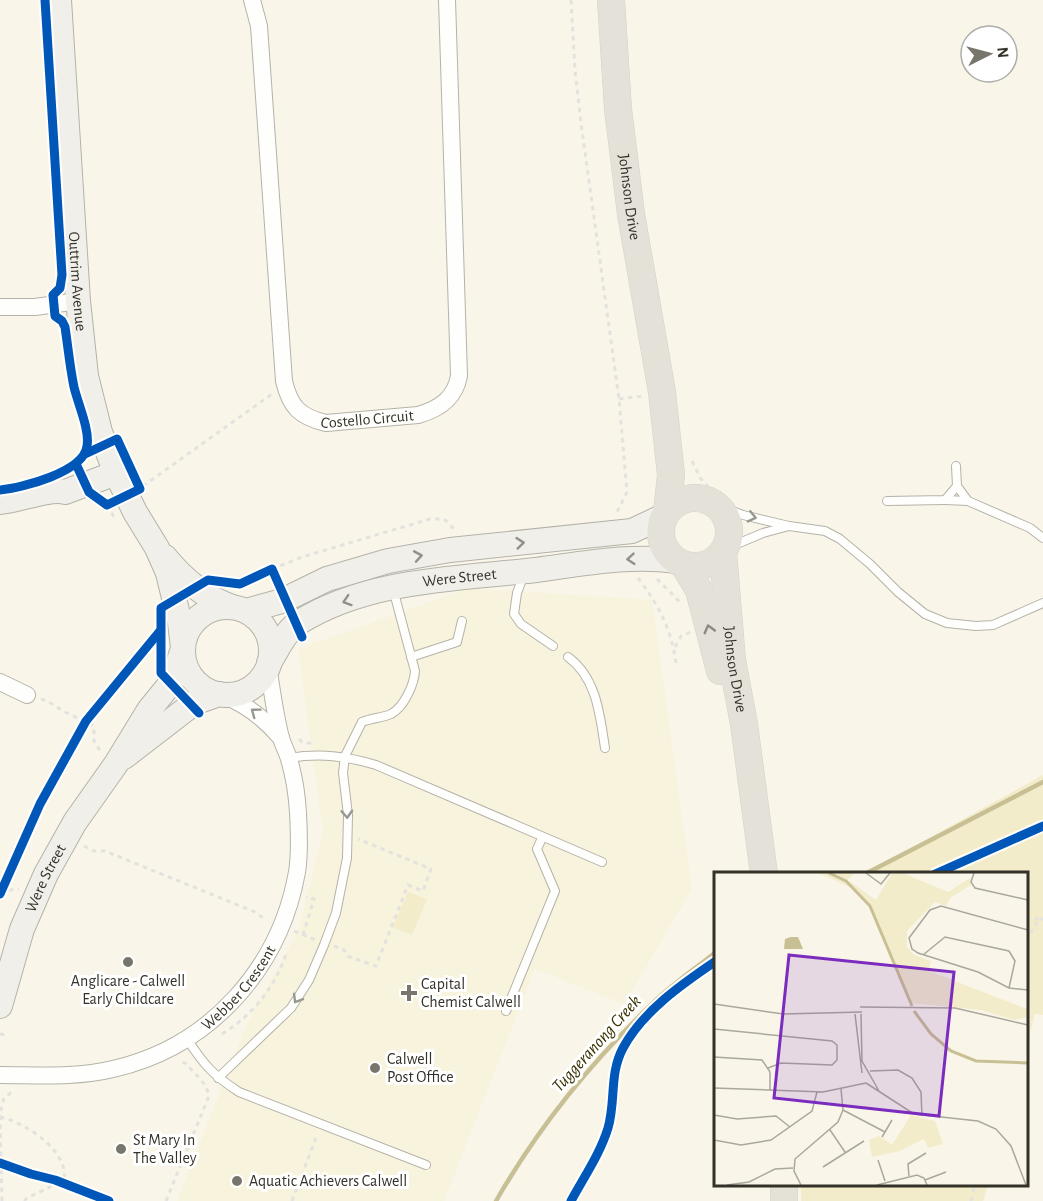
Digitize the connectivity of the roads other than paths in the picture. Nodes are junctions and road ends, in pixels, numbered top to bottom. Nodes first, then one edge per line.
1 (59, 0) edge
2 (252, 0) edge
3 (447, 0) edge
4 (611, 0) edge
5 (78, 301) junction
6 (0, 307) edge
7 (653, 394) junction
8 (956, 466) dead end
9 (123, 484) junction
10 (957, 486) junction
11 (58, 489) junction
12 (945, 500) junction
13 (886, 501) dead end
14 (968, 501) junction
15 (0, 502) edge
16 (714, 504) junction
17 (667, 514) junction
18 (789, 526) junction
19 (1043, 538) edge
20 (157, 548) junction
21 (724, 550) junction
22 (680, 563) junction
23 (525, 571) junction
24 (393, 587) junction
25 (1043, 603) edge
26 (239, 609) junction
27 (462, 621) dead end
28 (553, 646) dead end
29 (183, 648) junction
30 (411, 657) junction
31 (568, 657) dead end
32 (269, 665) junction
33 (0, 682) edge
34 (220, 694) junction
35 (27, 695) road end
36 (289, 738) junction
37 (605, 748) dead end
38 (345, 756) junction
39 (108, 758) junction
40 (289, 758) junction
41 (752, 787) junction
42 (542, 837) junction
43 (602, 862) dead end
44 (764, 870) edge
45 (0, 1006) edge
46 (506, 1011) dead end
47 (187, 1039) junction
48 (0, 1075) edge
49 (218, 1078) junction
50 (426, 1165) dead end

1 - 5 street, Outtrim Avenue
2 - 3 street, Costello Circuit
4 - 7 main road, Johnson Drive
5 - 6 street
5 - 9 street, Outtrim Avenue
7 - 16 main road, Johnson Drive
7 - 17 main road, Johnson Drive
8 - 10 lane
9 - 11 street
9 - 11 street
9 - 20 street, Outtrim Avenue
10 - 12 lane
10 - 14 lane
11 - 15 street
12 - 13 lane
12 - 14 lane
14 - 19 lane
16 - 17 main road
16 -> 18 lane
16 - 21 main road
17 - 22 main road
26 -> 17 street, Were Street
18 - 21 lane
18 - 25 lane
20 - 26 street, Outtrim Avenue
20 - 29 street, Outtrim Avenue
21 - 22 main road
21 - 41 main road, Johnson Drive
22 -> 23 street, Were Street
41 -> 22 main road, Johnson Drive
23 - 24 street, Were Street
23 - 28 lane
24 - 30 lane
24 -> 32 street, Were Street
26 - 29 street
26 - 32 street
27 - 30 lane
29 - 34 street
29 - 39 street, Were Street
30 - 38 lane
31 - 37 lane
32 - 34 street
32 - 36 street, Webber Crescent
33 - 35 street
36 -> 34 street, Webber Crescent
34 - 39 street, Were Street
36 - 40 street, Webber Crescent
38 - 40 lane
38 - 42 lane
38 -> 49 lane
39 - 45 street, Were Street
40 - 47 street, Webber Crescent
41 - 44 main road, Johnson Drive
42 - 43 lane
42 - 46 lane
47 - 48 street, Webber Crescent
47 - 49 lane
49 - 50 lane

